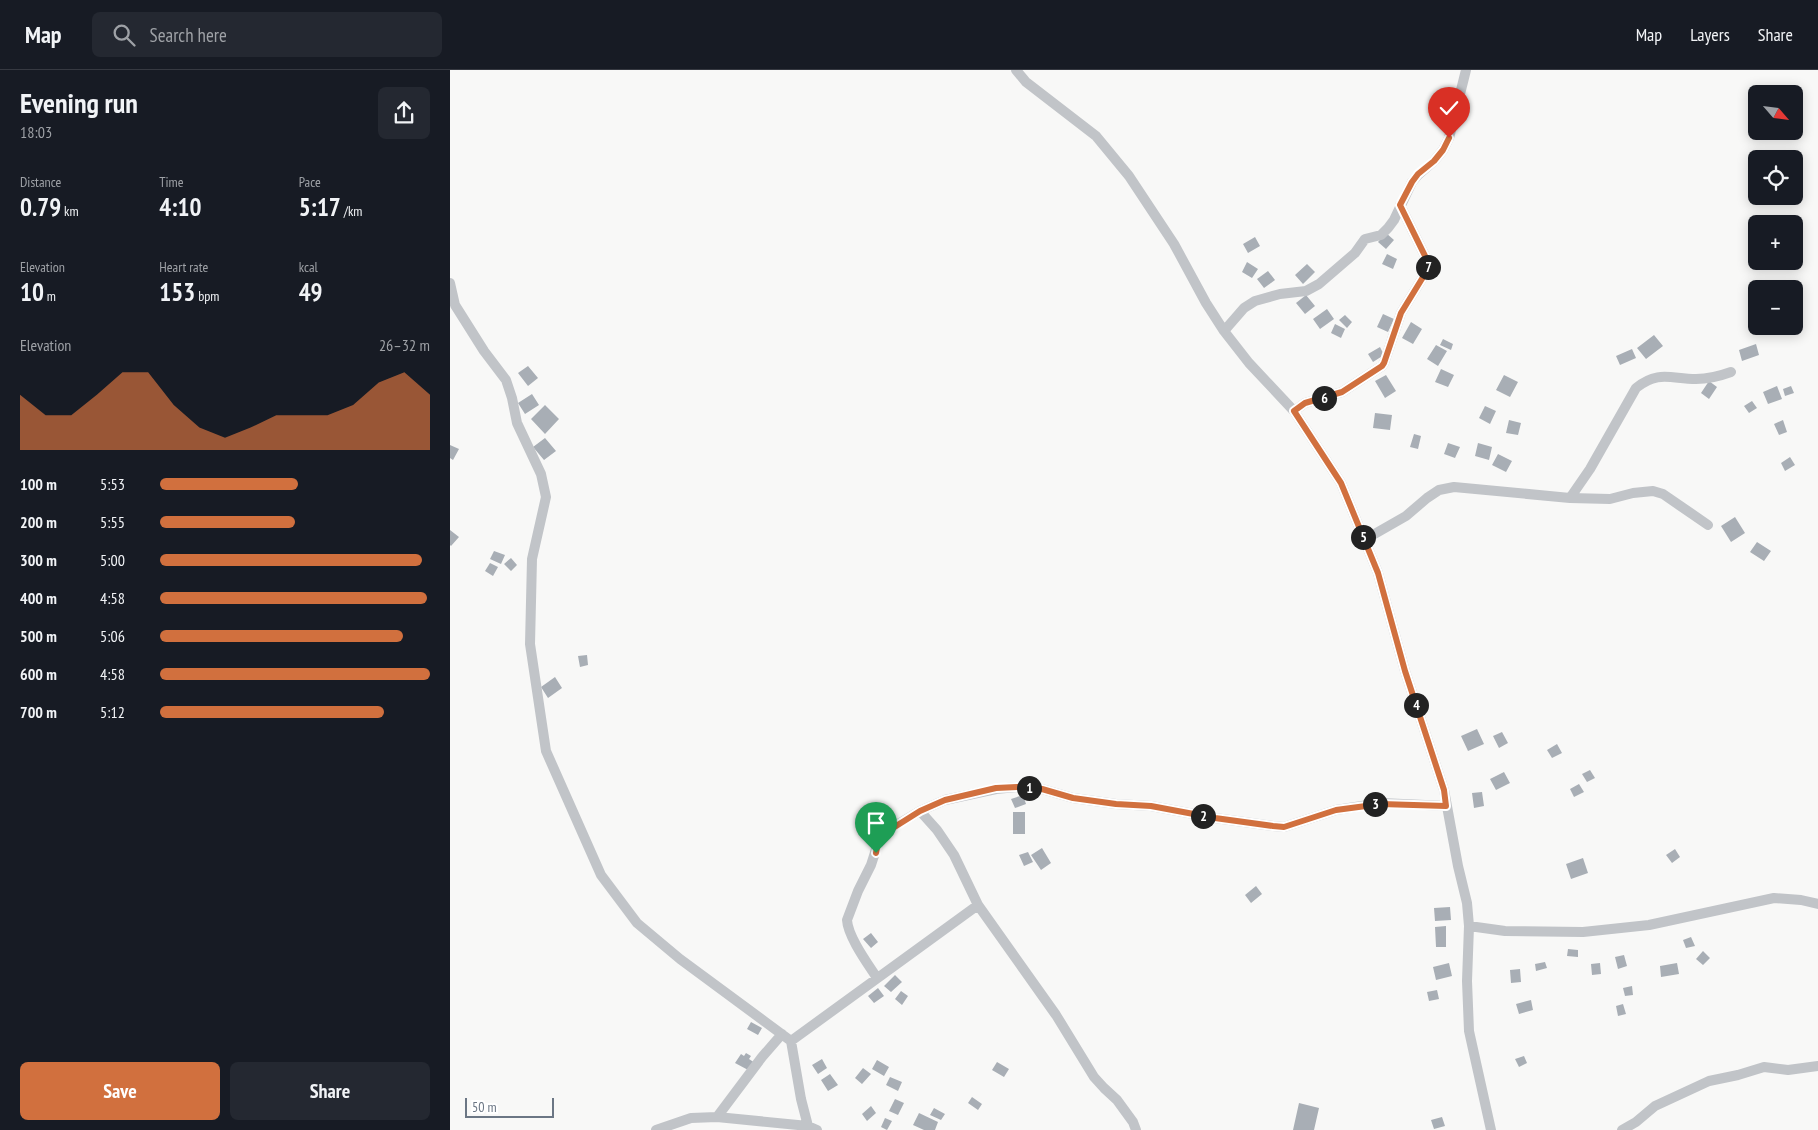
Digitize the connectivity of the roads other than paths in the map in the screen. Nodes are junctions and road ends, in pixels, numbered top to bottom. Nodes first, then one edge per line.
1 (1016, 70) edge
2 (1466, 70) edge
3 (1400, 205) junction
4 (450, 282) edge
5 (1224, 331) junction
6 (1732, 372) dead end
7 (1294, 411) junction
8 (1570, 498) junction
9 (1708, 525) dead end
10 (1364, 540) junction
11 (1446, 806) junction
12 (920, 811) junction
13 (1818, 904) edge
14 (978, 906) junction
15 (1470, 926) junction
16 (877, 978) junction
17 (782, 1034) junction
18 (791, 1041) junction
19 (1818, 1066) edge
20 (717, 1117) junction
21 (813, 1128) edge
22 (656, 1130) edge
23 (1136, 1130) edge
24 (1491, 1130) edge
25 (1622, 1130) edge

1 - 5 street
2 - 3 street
3 - 5 street
3 - 7 street
4 - 17 street
5 - 7 street
6 - 8 street
7 - 10 street
8 - 9 street
8 - 10 street
10 - 11 street
11 - 12 street
11 - 15 street
12 - 14 street
12 - 16 street
13 - 15 street
14 - 16 street
14 - 23 street
15 - 24 street
16 - 18 street
17 - 18 street
17 - 20 street
18 - 21 street
19 - 25 street
20 - 21 street
20 - 22 street

